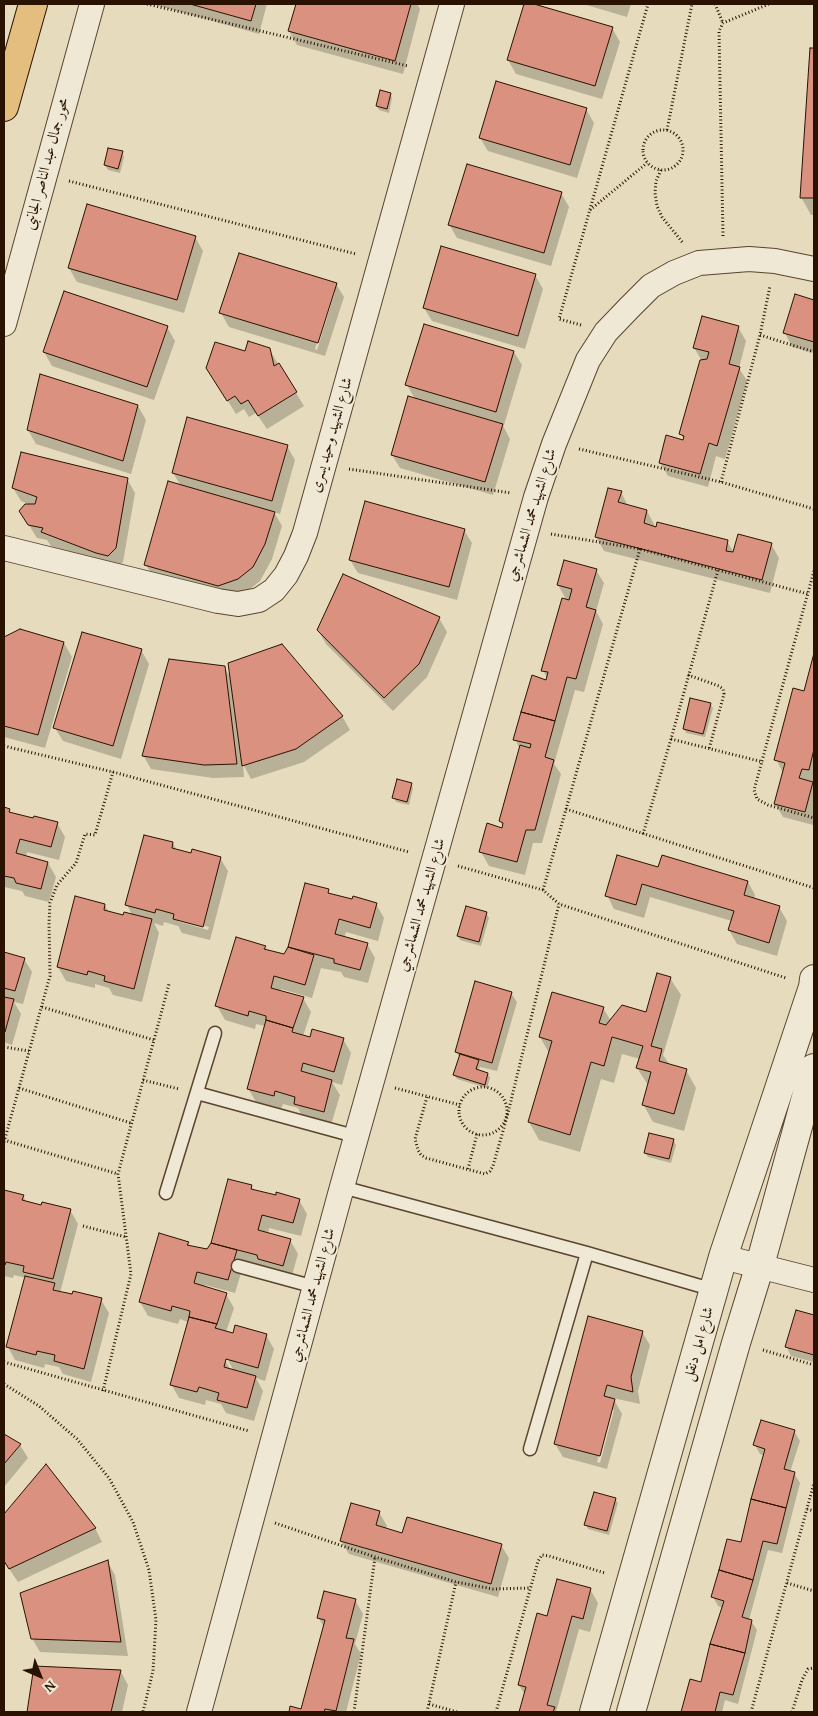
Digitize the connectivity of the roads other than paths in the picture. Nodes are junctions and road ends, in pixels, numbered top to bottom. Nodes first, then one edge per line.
1 (33, 4) edge
2 (92, 4) edge
3 (452, 4) edge
4 (4, 107) edge
5 (814, 269) edge
6 (4, 324) edge
7 (4, 548) edge
8 (814, 979) edge
9 (216, 1033) dead end
10 (814, 1068) edge
11 (197, 1093) junction
12 (358, 1136) junction
13 (342, 1187) junction
14 (166, 1193) dead end
15 (587, 1254) junction
16 (723, 1256) junction
17 (760, 1265) junction
18 (238, 1266) dead end
19 (814, 1280) edge
20 (315, 1287) junction
21 (714, 1290) junction
22 (530, 1449) dead end
23 (198, 1712) edge
24 (594, 1712) edge
25 (631, 1712) edge

1 - 4 main road
2 - 6 street, محور جمال عبد الناصر الجانبى
3 - 7 street, شارع الشهيد وحيد يسرى
5 - 12 street, شارع الشهيد محمد الشماشرجي
8 - 16 street, شارع امل دنقل
9 - 11 lane
10 - 17 street
11 - 12 lane
11 - 14 lane
12 - 13 street, شارع الشهيد محمد الشماشرجي
13 - 15 lane
13 - 20 street, شارع الشهيد محمد الشماشرجي
15 - 21 lane
15 - 22 lane
16 - 17 street
16 - 21 street, شارع امل دنقل
17 - 19 street
17 - 25 street
18 - 20 lane
20 - 23 street, شارع الشهيد محمد الشماشرجي
21 - 24 street, شارع امل دنقل

